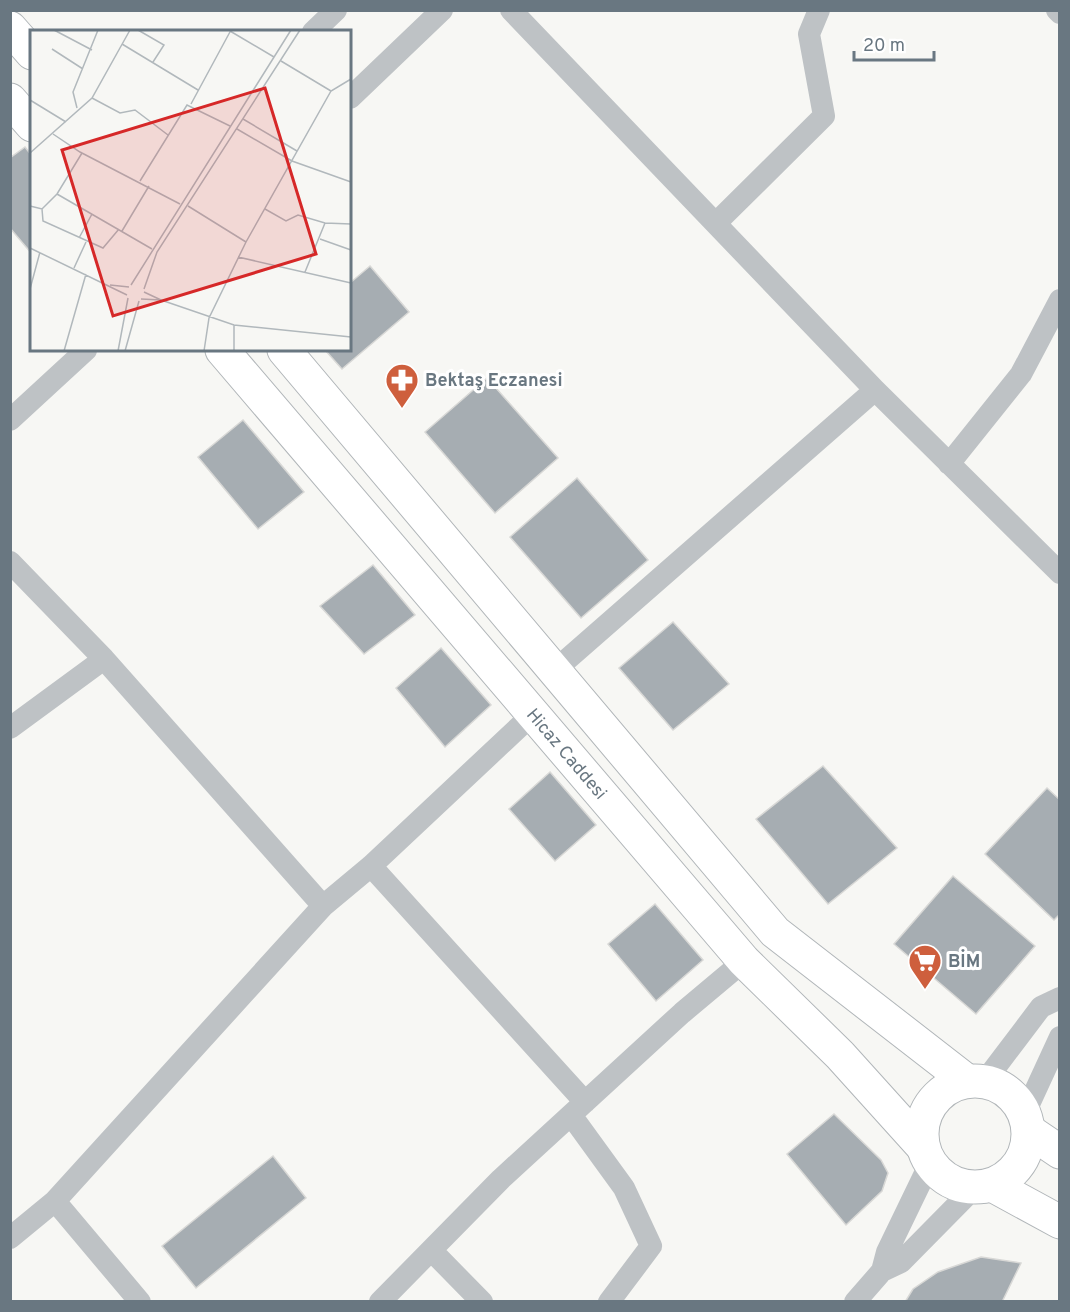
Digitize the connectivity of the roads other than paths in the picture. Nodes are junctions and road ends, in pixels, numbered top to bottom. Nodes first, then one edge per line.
1 (336, 10) edge
2 (442, 10) edge
3 (511, 10) edge
4 (819, 10) edge
5 (10, 28) edge
6 (315, 30) edge
7 (30, 51) edge
8 (351, 97) edge
9 (10, 100) edge
10 (30, 123) edge
11 (716, 223) junction
12 (1059, 300) edge
13 (85, 351) edge
14 (223, 351) edge
15 (285, 351) edge
16 (874, 390) junction
17 (10, 420) edge
18 (949, 464) junction
19 (10, 562) edge
20 (1059, 573) edge
21 (104, 658) junction
22 (555, 670) junction
23 (534, 713) junction
24 (10, 728) edge
25 (371, 866) junction
26 (323, 906) junction
27 (744, 961) junction
28 (1059, 999) edge
29 (1059, 1037) edge
30 (976, 1081) junction
31 (578, 1109) junction
32 (1027, 1122) junction
33 (1059, 1152) edge
34 (926, 1155) junction
35 (983, 1187) junction
36 (55, 1200) junction
37 (1059, 1222) edge
38 (10, 1238) edge
39 (431, 1250) junction
40 (882, 1271) junction
41 (140, 1302) edge
42 (380, 1302) edge
43 (482, 1302) edge
44 (609, 1302) edge
45 (855, 1302) edge

1 - 6 street
2 - 8 street
3 - 11 street
4 - 11 street
5 - 7 main road
9 - 10 main road
11 - 16 street
12 - 18 street
13 - 17 street
14 - 23 main road, Hicaz Caddesi
15 - 22 main road
16 - 18 street
16 - 22 street
18 - 20 street
19 - 21 street
21 - 24 street
21 - 26 street
22 - 30 main road
23 - 25 street
23 - 27 main road, Hicaz Caddesi
25 - 26 street
25 - 31 street
26 - 36 street
27 - 31 street
27 - 34 main road, Hicaz Caddesi
28 - 30 street
29 - 32 street
30 - 32 main road
30 - 34 main road
31 - 39 street
31 - 44 street
32 - 33 main road
32 - 35 main road
34 - 35 main road
34 - 40 street
35 - 37 main road
35 - 40 street
36 - 38 street
36 - 41 street
39 - 42 street
39 - 43 street
40 - 45 street

